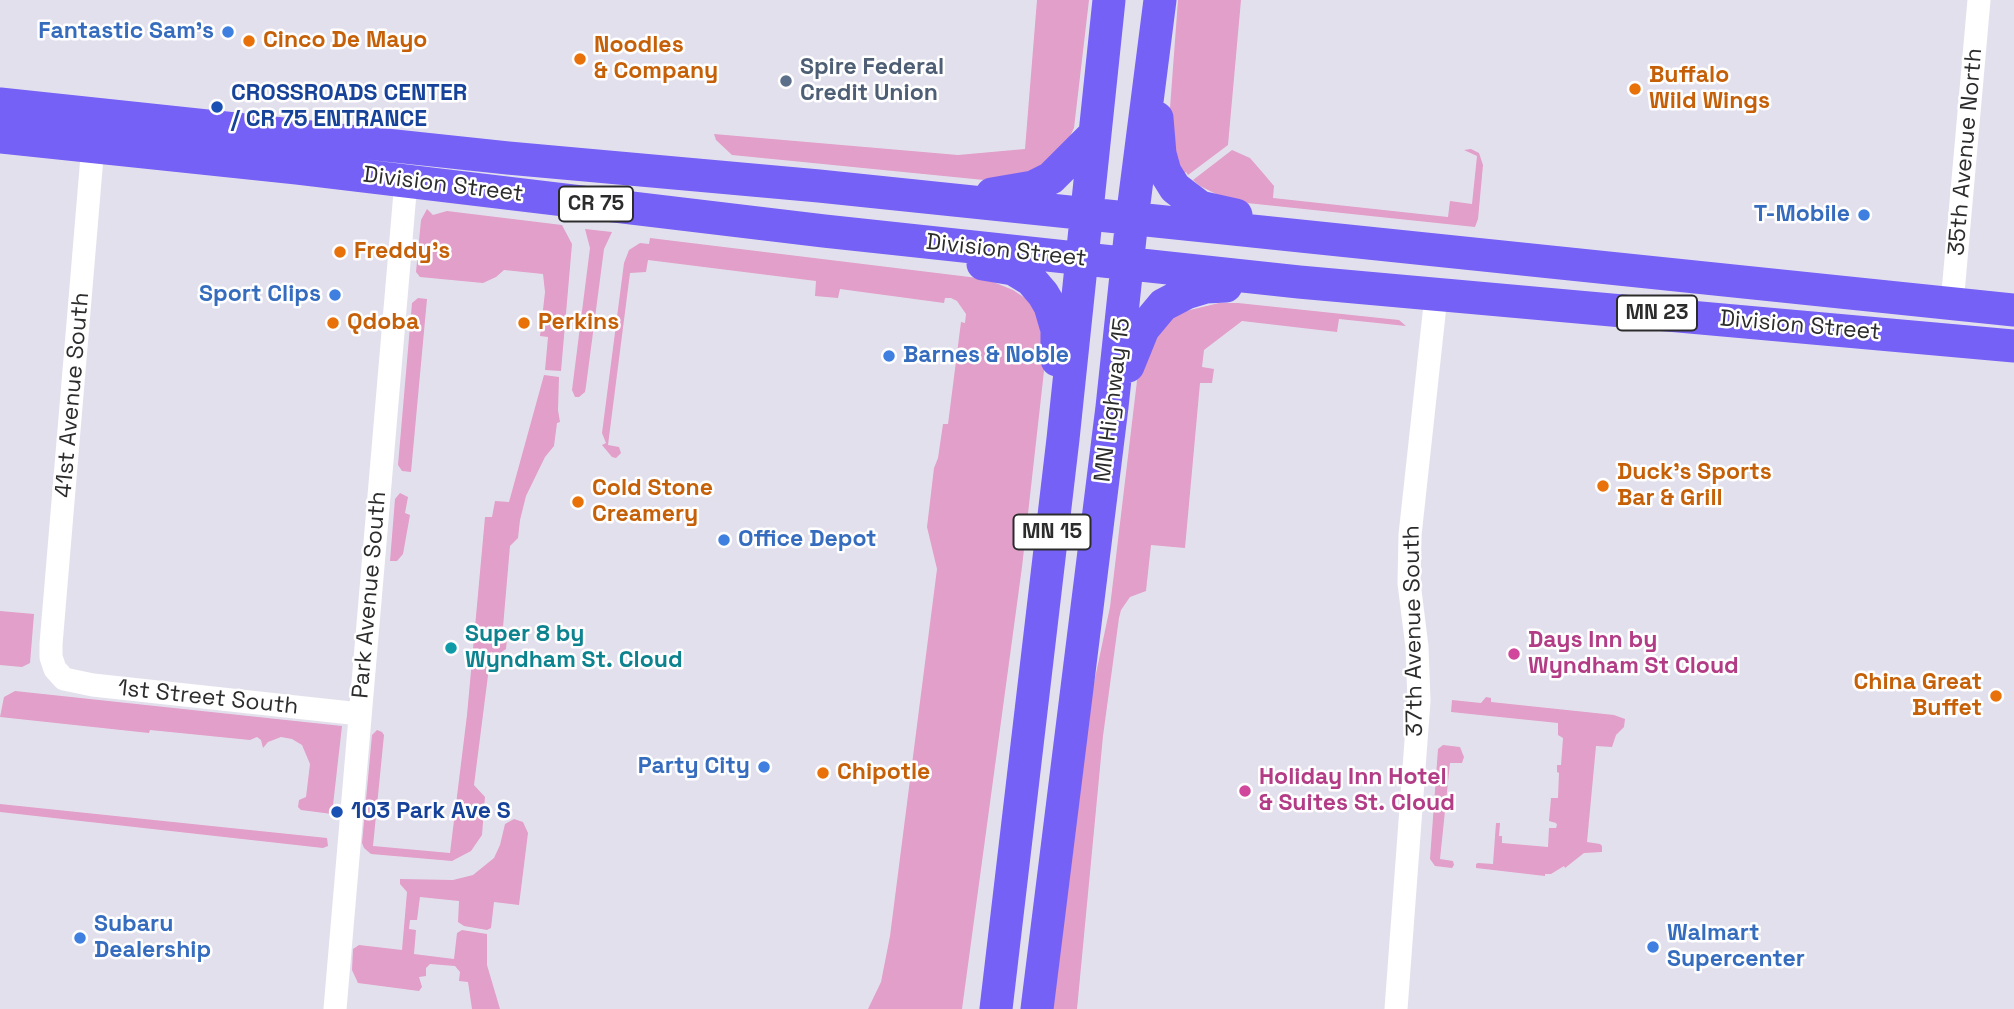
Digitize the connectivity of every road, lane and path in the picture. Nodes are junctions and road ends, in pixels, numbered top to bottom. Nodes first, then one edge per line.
1 (1109, 0) edge
2 (1160, 0) edge
3 (1979, 0) edge
4 (1152, 65) junction
5 (0, 104) edge
6 (96, 114) junction
7 (1095, 134) junction
8 (0, 137) edge
9 (93, 147) junction
10 (406, 181) junction
11 (958, 200) junction
12 (1087, 214) junction
13 (1132, 219) junction
14 (824, 231) junction
15 (1360, 243) junction
16 (1083, 258) junction
17 (1129, 265) junction
18 (1299, 282) junction
19 (1436, 296) junction
20 (1952, 304) junction
21 (2014, 310) edge
22 (2014, 346) edge
23 (1112, 407) junction
24 (1063, 439) junction
25 (57, 674) joint
26 (360, 714) junction
27 (335, 1009) edge
28 (996, 1009) edge
29 (1037, 1009) edge
30 (1396, 1009) edge

1 - 7 highway, MN Highway 15 / MN 15
2 - 4 highway, MN Highway 15 / MN 15
3 - 20 street, 35th Avenue North
4 - 13 highway, MN Highway 15 / MN 15
4 - 15 highway
5 - 6 highway, Division Street / CR 75
6 - 9 street, 41st Avenue South
6 - 11 highway, Division Street / CR 75
7 - 11 highway
7 - 12 highway, MN Highway 15 / MN 15
8 - 9 highway, Division Street / CR 75
9 - 10 highway, Division Street / CR 75
9 - 25 street, 41st Avenue South
10 - 14 highway, Division Street / CR 75
10 - 26 street, Park Avenue South
11 - 12 highway, Division Street / CR 75
12 - 13 highway, Division Street / MN 23
12 - 16 highway, MN Highway 15 / MN 15
13 - 15 highway, Division Street / MN 23
13 - 17 highway, MN Highway 15 / MN 15
14 - 16 highway, Division Street / CR 75
14 - 24 highway
15 - 20 highway, Division Street / MN 23
16 - 17 highway, Division Street / MN 23
16 - 24 highway, MN Highway 15 / MN 15
17 - 18 highway, Division Street / MN 23
17 - 23 highway, MN Highway 15 / MN 15
18 - 19 highway, Division Street / MN 23
18 - 23 highway
19 - 22 highway, Division Street / MN 23
19 - 30 street, 37th Avenue South
20 - 21 highway, Division Street / MN 23
23 - 29 highway, MN Highway 15 / MN 15
24 - 28 highway, MN Highway 15 / MN 15
25 - 26 street, 1st Street South
26 - 27 street, Park Avenue South

